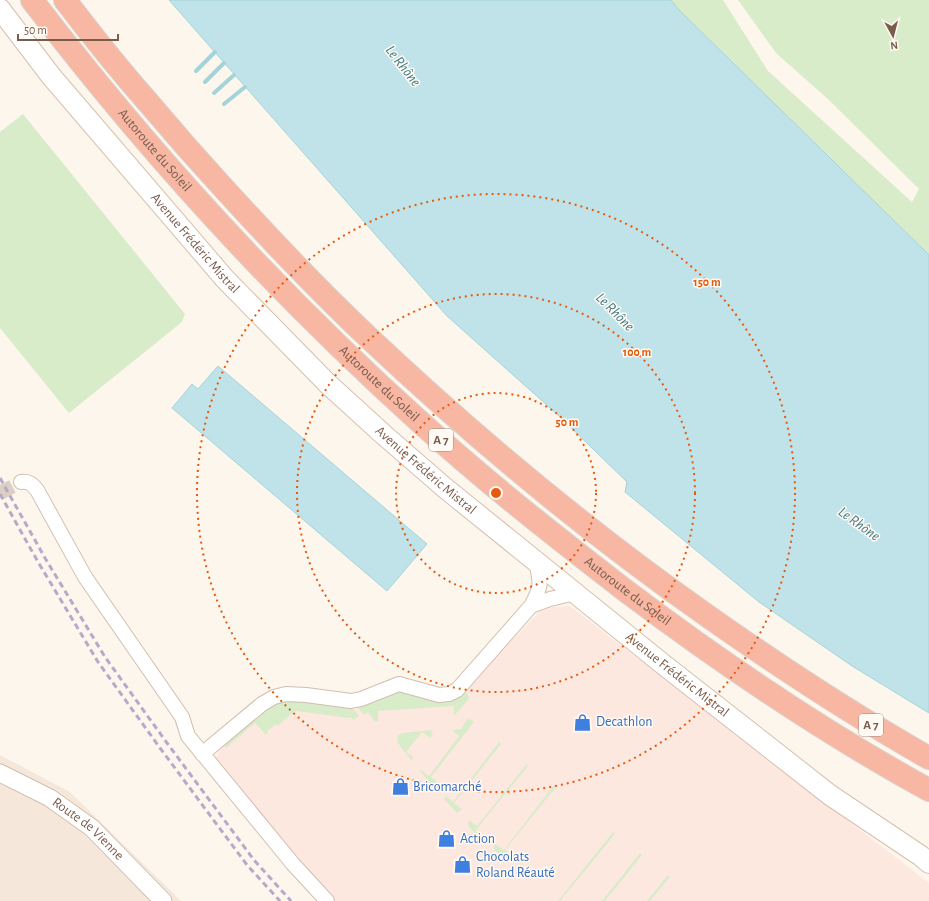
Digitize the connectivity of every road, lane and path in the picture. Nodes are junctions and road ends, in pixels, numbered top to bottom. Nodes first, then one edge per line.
1 (32, 0) edge
2 (65, 0) edge
3 (0, 9) edge
4 (21, 482) dead end
5 (536, 562) junction
6 (575, 593) junction
7 (531, 606) junction
8 (202, 754) junction
9 (929, 758) edge
10 (0, 773) edge
11 (929, 790) edge
12 (926, 859) edge
13 (163, 901) edge
14 (327, 901) edge

1 - 11 highway, Autoroute du Soleil / A 7
2 - 9 highway, Autoroute du Soleil / A 7
3 - 5 main road, Avenue Frédéric Mistral
4 - 8 street
5 - 6 main road, Avenue Frédéric Mistral
5 - 7 street
6 - 7 street
6 - 12 main road, Avenue Frédéric Mistral
7 - 8 street
8 - 14 street
10 - 13 street, Route de Vienne

